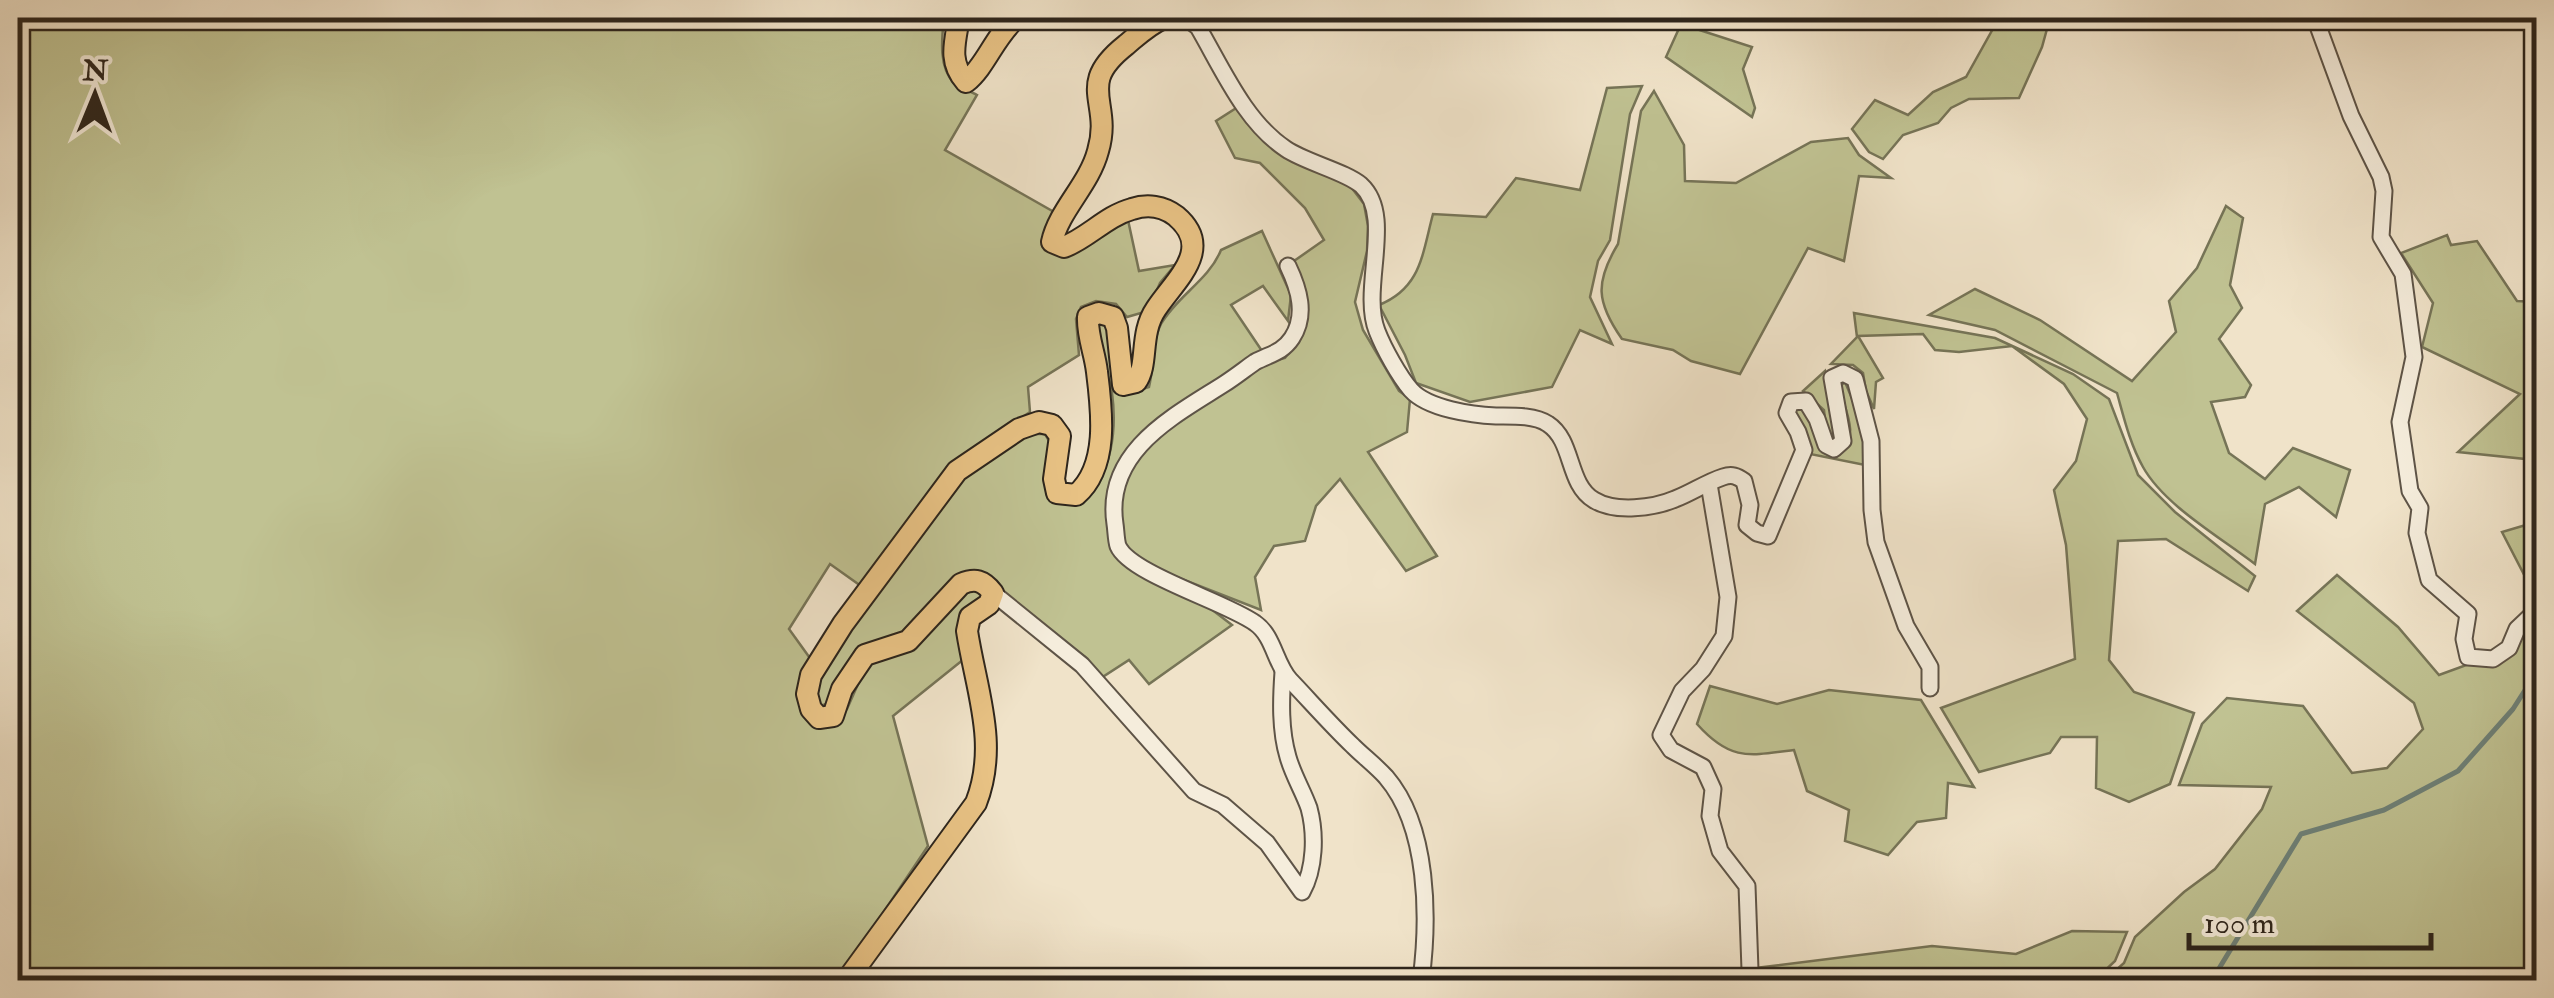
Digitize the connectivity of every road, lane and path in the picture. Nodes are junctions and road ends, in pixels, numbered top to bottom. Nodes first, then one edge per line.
1 (25, 18) edge
2 (958, 18) edge
3 (1016, 18) edge
4 (1164, 18) edge
5 (1186, 18) edge
6 (2314, 18) edge
7 (18, 24) edge
8 (1288, 266) dead end
9 (1710, 484) junction
10 (992, 593) junction
11 (2536, 611) edge
12 (1282, 672) junction
13 (1930, 688) dead end
14 (847, 980) edge
15 (1421, 980) edge
16 (1745, 980) edge

1 - 7 street
2 - 3 main road
4 - 10 main road
5 - 9 street
6 - 11 street
8 - 12 street
9 - 13 street
9 - 16 street
10 - 12 street
10 - 14 main road
12 - 15 street

